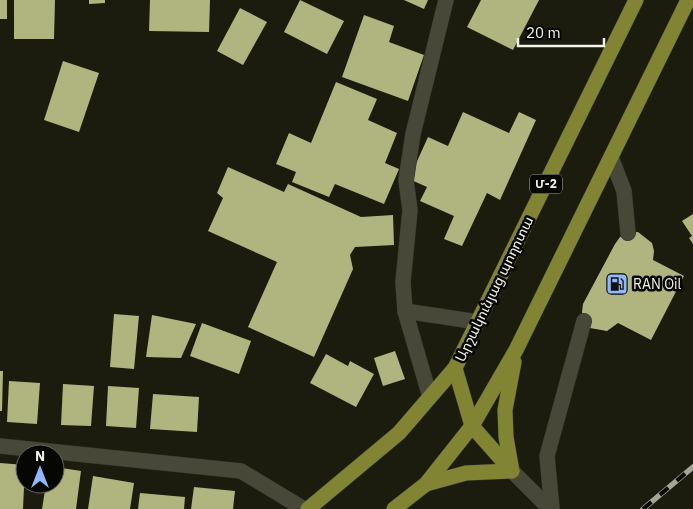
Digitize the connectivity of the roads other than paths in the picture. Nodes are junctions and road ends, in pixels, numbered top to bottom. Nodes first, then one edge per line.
1 (446, 0) edge
2 (636, 0) edge
3 (688, 0) edge
4 (610, 157) junction
5 (628, 232) dead end
6 (405, 311) junction
7 (584, 321) dead end
8 (478, 322) junction
9 (516, 350) junction
10 (455, 368) junction
11 (430, 397) junction
12 (472, 426) junction
13 (0, 446) edge
14 (512, 471) junction
15 (426, 484) junction
16 (304, 509) edge
17 (308, 509) edge
18 (394, 509) edge
19 (551, 509) edge

1 - 6 street
2 - 8 main road, Արշակունյաց պողոտա / Մ-2
3 - 4 main road
4 - 5 street
4 - 9 main road
6 - 8 street
6 - 11 street
7 - 19 street
8 - 10 main road, Արշակունյաց պողոտա / Մ-2
9 - 12 main road
9 - 14 main road
10 - 11 main road, Արշակունյաց պողոտա / Մ-2
10 - 12 main road
11 - 17 main road, Արշակունյաց պողոտա / Մ-2
12 - 14 main road
12 - 15 main road
13 - 16 street
14 - 15 main road
14 - 19 street
15 - 18 main road

